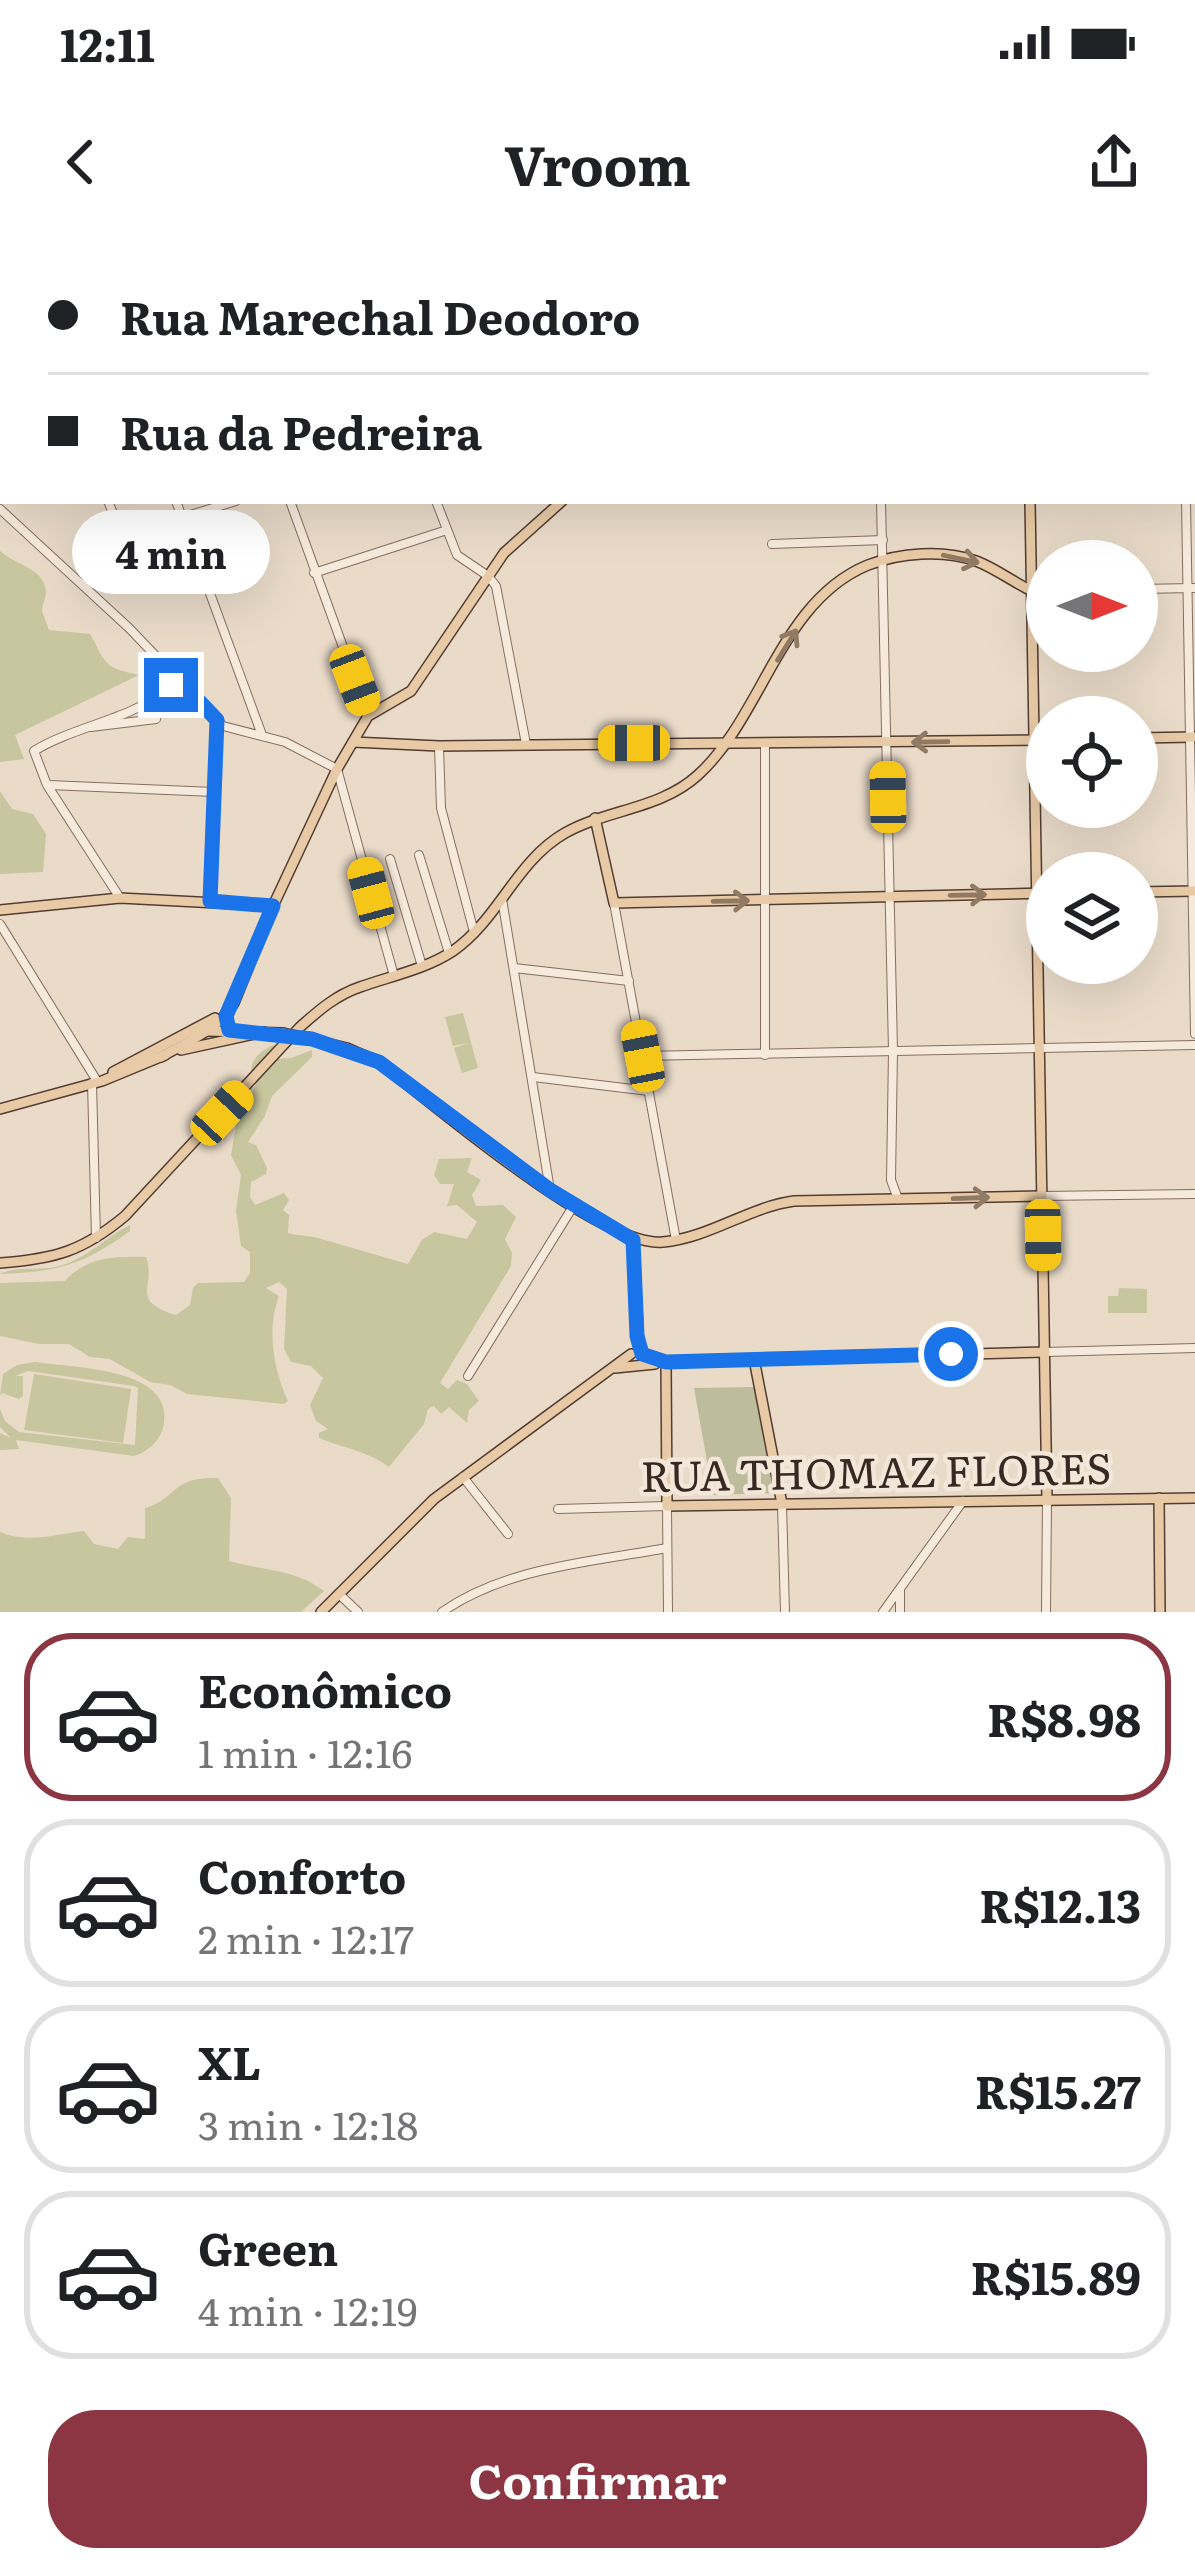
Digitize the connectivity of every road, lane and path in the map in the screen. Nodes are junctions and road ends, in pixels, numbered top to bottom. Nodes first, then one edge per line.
1 (109, 504) edge
2 (177, 504) edge
3 (226, 504) edge
4 (291, 504) edge
5 (437, 504) edge
6 (559, 504) edge
7 (881, 504) edge
8 (1030, 504) edge
9 (1186, 504) edge
10 (4, 507) edge
11 (182, 518) junction
12 (447, 530) junction
13 (883, 540) junction
14 (1031, 540) edge
15 (772, 544) dead end
16 (883, 560) junction
17 (314, 573) junction
18 (488, 576) junction
19 (1026, 588) edge
20 (1191, 588) edge
21 (1158, 589) edge
22 (1192, 672) edge
23 (171, 685) junction
24 (368, 716) junction
25 (156, 719) dead end
26 (217, 720) junction
27 (78, 729) junction
28 (262, 735) junction
29 (1193, 737) edge
30 (1158, 738) edge
31 (1026, 740) edge
32 (353, 742) junction
33 (888, 742) junction
34 (724, 743) junction
35 (765, 743) junction
36 (526, 744) junction
37 (440, 746) junction
38 (338, 770) junction
39 (47, 785) junction
40 (214, 793) junction
41 (595, 818) junction
42 (419, 855) dead end
43 (390, 859) dead end
44 (1193, 891) edge
45 (1158, 892) edge
46 (1026, 893) edge
47 (890, 897) junction
48 (120, 898) junction
49 (501, 898) junction
50 (767, 900) junction
51 (210, 901) junction
52 (614, 903) junction
53 (273, 906) junction
54 (0, 910) edge
55 (0, 924) edge
56 (474, 932) junction
57 (449, 953) junction
58 (422, 966) junction
59 (514, 968) junction
60 (394, 976) junction
61 (629, 981) junction
62 (1041, 984) edge
63 (234, 1004) junction
64 (226, 1016) junction
65 (229, 1030) junction
66 (206, 1031) junction
67 (263, 1032) junction
68 (1195, 1034) edge
69 (184, 1035) junction
70 (285, 1039) junction
71 (1195, 1045) edge
72 (1040, 1048) junction
73 (893, 1051) junction
74 (765, 1054) junction
75 (643, 1056) junction
76 (161, 1057) junction
77 (144, 1060) junction
78 (533, 1077) junction
79 (96, 1082) junction
80 (649, 1091) junction
81 (0, 1109) edge
82 (891, 1180) junction
83 (550, 1190) junction
84 (1195, 1194) edge
85 (1042, 1196) junction
86 (882, 1200) junction
87 (899, 1200) junction
88 (574, 1205) junction
89 (96, 1240) junction
90 (633, 1240) junction
91 (676, 1240) junction
92 (0, 1263) edge
93 (1195, 1348) edge
94 (1045, 1352) junction
95 (637, 1356) junction
96 (754, 1359) junction
97 (663, 1366) junction
98 (617, 1367) junction
99 (468, 1376) dead end
100 (463, 1477) junction
101 (1159, 1498) junction
102 (1195, 1498) edge
103 (963, 1501) junction
104 (1047, 1501) junction
105 (782, 1504) junction
106 (667, 1506) junction
107 (558, 1509) dead end
108 (508, 1534) dead end
109 (667, 1548) junction
110 (900, 1588) junction
111 (339, 1594) junction
112 (321, 1612) edge
113 (358, 1612) edge
114 (442, 1612) edge
115 (668, 1612) edge
116 (785, 1612) edge
117 (883, 1612) edge
118 (900, 1612) edge
119 (1046, 1612) edge
120 (1160, 1612) edge

1 - 11 street
2 - 11 street
3 - 11 street
4 - 17 street
5 - 12 street
6 - 18 main road
7 - 13 street
8 - 14 main road
9 - 20 street
10 - 23 street
11 - 28 street
12 - 17 street
12 - 18 street
13 - 15 street
13 - 16 street
16 -> 19 main road
16 - 33 street
34 -> 16 main road
17 - 24 street
18 - 24 main road
18 - 36 street
20 - 21 street
20 - 22 street
22 - 29 street
23 - 26 street
23 - 27 street
24 - 32 main road
25 - 27 street
26 - 28 street
26 - 40 street
27 - 39 street
28 - 38 street
29 - 30 main road
29 - 44 street
31 -> 33 main road
32 - 37 main road
32 - 38 main road
33 - 35 main road
33 - 47 street
34 - 35 main road
34 - 36 main road
34 - 41 main road
35 - 50 street
36 - 37 main road
37 - 56 street
38 - 53 main road
38 - 60 street
39 - 40 street
39 - 48 street
40 - 51 street
41 - 49 main road
41 - 52 main road
42 - 57 street
43 - 58 street
44 - 45 main road
44 - 68 street
47 -> 46 main road
47 - 50 main road
47 - 73 street
48 - 51 main road
48 - 54 main road
49 - 56 main road
49 - 59 street
52 -> 50 main road
50 - 74 street
51 - 53 main road
52 - 61 street
53 - 63 main road
55 - 79 street
56 - 57 main road
57 - 58 main road
58 - 60 main road
59 - 61 street
59 - 78 street
60 - 70 main road
61 - 75 street
62 - 72 main road
63 - 64 main road
63 - 69 main road
64 - 65 main road
64 - 66 main road
65 - 66 main road
65 - 67 main road
66 - 69 main road
66 - 76 main road
67 - 70 main road
67 - 76 main road
69 - 77 main road
70 - 83 main road, bridge
70 - 89 main road
71 - 72 street
72 - 73 street
72 - 85 main road
73 - 74 street
73 - 82 street
74 - 75 street
75 - 80 street
76 - 77 main road
77 - 79 main road
78 - 80 street
78 - 83 street
79 - 81 main road
79 - 89 street
80 - 91 street
82 - 86 street
82 - 87 street
83 - 88 main road
84 - 85 street
87 -> 85 main road
85 - 94 main road
86 - 87 main road
86 - 91 main road
88 - 90 main road
88 - 99 street
89 - 92 main road
90 - 91 main road
90 - 95 main road
93 - 94 street
94 - 96 main road
94 - 104 main road
95 - 97 main road
95 - 98 main road
96 - 97 main road
96 - 105 main road
97 - 98 main road
97 - 106 main road
98 - 100 main road
100 - 108 street
100 - 111 main road
101 - 102 main road, RUA THOMAZ FLORES
101 - 104 main road, RUA THOMAZ FLORES
101 - 120 main road
103 - 104 main road, RUA THOMAZ FLORES
103 - 105 main road, RUA THOMAZ FLORES
103 - 110 street
104 - 119 street
105 - 106 main road, RUA THOMAZ FLORES
105 - 116 street
106 - 107 street, RUA THOMAZ FLORES
106 - 109 street
109 - 114 street
109 - 115 street
110 - 117 street
110 - 118 street
111 - 112 main road
111 - 113 street

